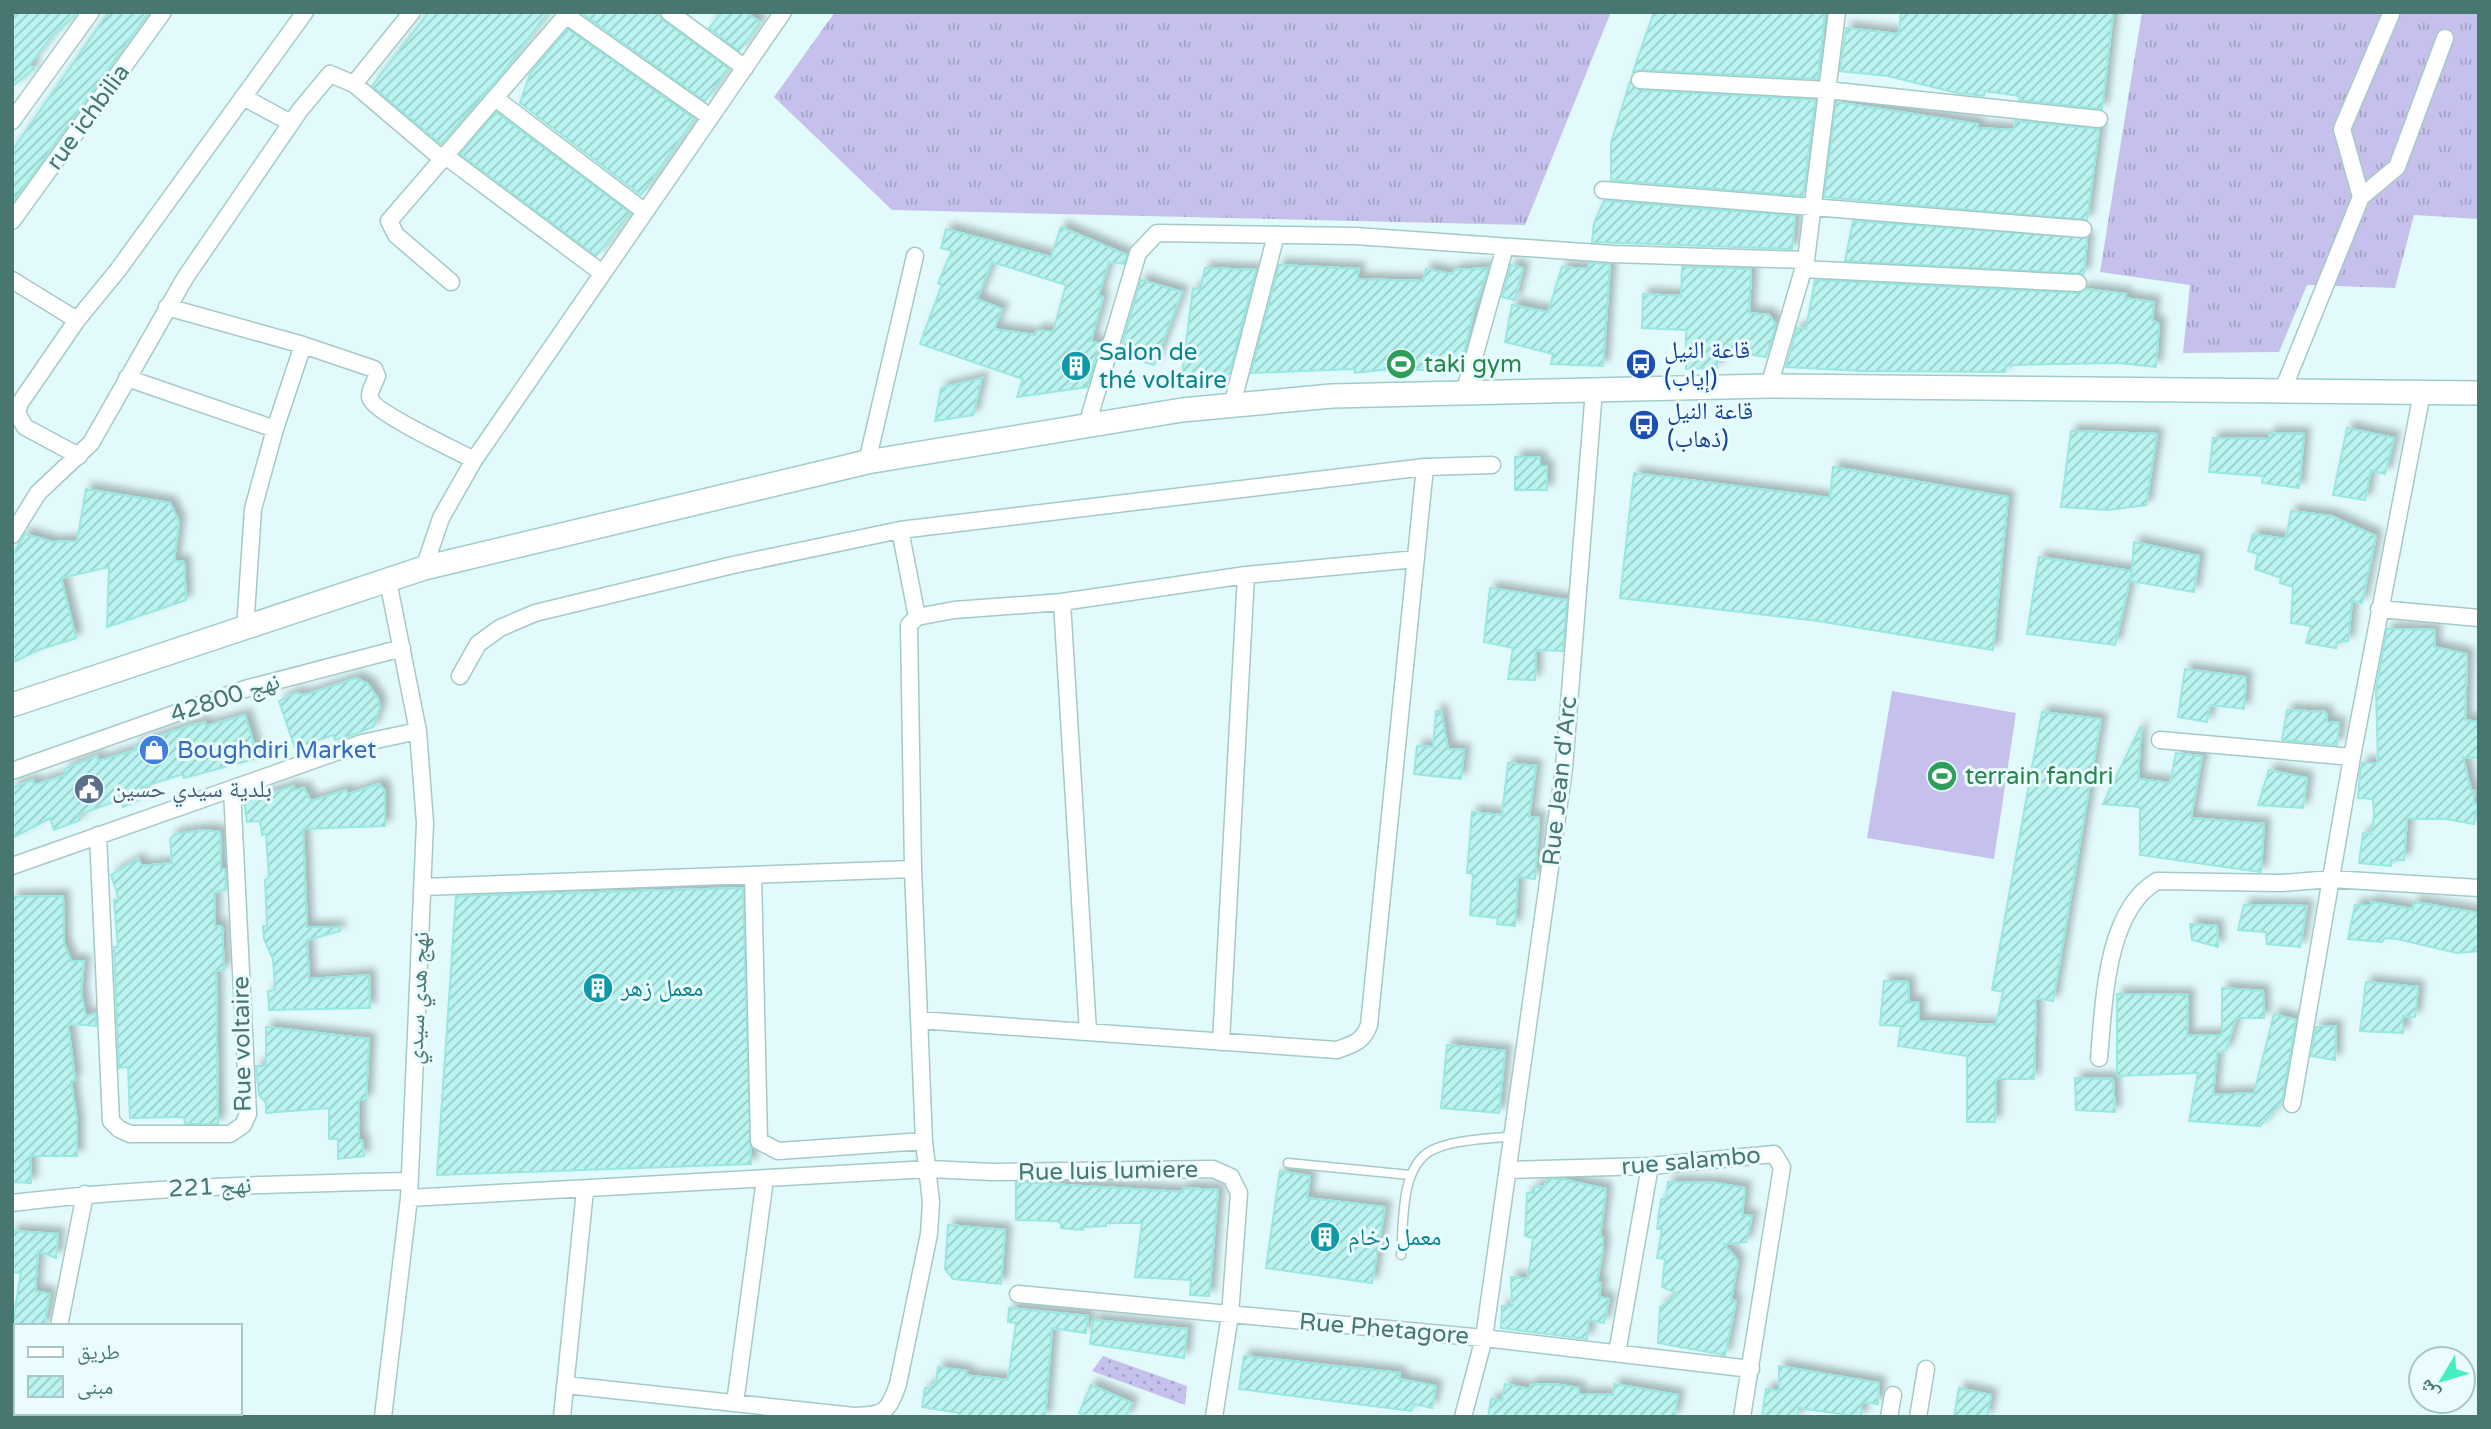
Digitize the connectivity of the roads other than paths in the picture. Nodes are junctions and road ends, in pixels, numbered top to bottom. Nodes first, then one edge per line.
1 (91, 12) edge
2 (163, 12) edge
3 (305, 12) edge
4 (412, 12) edge
5 (669, 12) edge
6 (783, 12) edge
7 (1838, 12) edge
8 (568, 14) edge
9 (2391, 14) dead end
10 (2445, 38) dead end
11 (745, 68) junction
12 (1640, 80) dead end
13 (354, 84) junction
14 (1828, 90) junction
15 (243, 97) junction
16 (495, 97) junction
17 (710, 117) junction
18 (2099, 119) dead end
19 (12, 121) edge
20 (291, 123) junction
21 (443, 157) junction
22 (1603, 190) dead end
23 (2361, 197) junction
24 (1812, 208) junction
25 (644, 211) junction
26 (12, 222) edge
27 (2083, 229) dead end
28 (1276, 235) junction
29 (1505, 247) junction
30 (915, 256) dead end
31 (1804, 265) junction
32 (602, 273) junction
33 (12, 280) edge
34 (451, 282) dead end
35 (2078, 283) dead end
36 (167, 307) junction
37 (77, 320) junction
38 (303, 345) junction
39 (127, 378) junction
40 (1769, 386) junction
41 (1594, 390) junction
42 (2282, 392) junction
43 (1464, 393) junction
44 (2422, 393) junction
45 (2479, 393) edge
46 (1232, 405) junction
47 (1087, 425) junction
48 (275, 429) junction
49 (79, 456) junction
50 (474, 460) junction
51 (867, 462) junction
52 (1492, 465) dead end
53 (1425, 467) junction
54 (900, 530) junction
55 (12, 535) edge
56 (1416, 559) junction
57 (424, 568) junction
58 (1246, 575) junction
59 (388, 581) junction
60 (1062, 602) junction
61 (2379, 608) junction
62 (917, 617) junction
63 (2479, 618) edge
64 (244, 629) junction
65 (402, 648) junction
66 (460, 676) dead end
67 (12, 705) edge
68 (418, 731) junction
69 (2160, 740) dead end
70 (2351, 757) junction
71 (12, 771) edge
72 (232, 789) junction
73 (98, 835) junction
74 (12, 866) edge
75 (913, 869) junction
76 (753, 875) junction
77 (2331, 879) junction
78 (423, 887) junction
79 (2479, 888) edge
80 (919, 1020) junction
81 (1087, 1032) junction
82 (1221, 1042) junction
83 (2099, 1058) dead end
84 (2292, 1104) dead end
85 (1513, 1136) junction
86 (924, 1141) junction
87 (1288, 1163) dead end
88 (1650, 1166) junction
89 (929, 1169) junction
90 (1508, 1170) junction
91 (1410, 1175) junction
92 (765, 1179) junction
93 (409, 1189) junction
94 (585, 1190) junction
95 (85, 1194) junction
96 (12, 1203) edge
97 (1401, 1255) dead end
98 (1018, 1294) dead end
99 (1230, 1315) junction
100 (59, 1324) edge
101 (1484, 1338) junction
102 (1617, 1353) junction
103 (1751, 1369) junction
104 (1926, 1369) dead end
105 (566, 1385) junction
106 (1893, 1395) dead end
107 (735, 1403) junction
108 (879, 1416) edge
109 (383, 1417) edge
110 (562, 1417) edge
111 (1214, 1417) edge
112 (1463, 1417) edge
113 (1742, 1417) edge
114 (1889, 1417) edge
115 (1918, 1417) edge

1 - 19 street
2 - 26 street, rue ichbilia
3 - 15 street
4 - 13 street
5 - 11 street
6 - 11 street
7 - 14 street
8 - 16 street
8 - 17 street
9 - 23 street
10 - 23 street
11 - 17 street
12 - 14 street
13 - 20 street
13 - 21 street
14 - 18 street
14 - 24 street
15 - 20 street
15 - 37 street
16 - 21 street
16 - 25 street
17 - 25 street
20 - 36 street
21 - 32 street
21 - 34 street
22 - 24 street
23 - 42 street
24 - 27 street
24 - 31 street
25 - 32 street
28 - 29 street
28 - 46 street
28 - 47 street
29 - 31 street
29 - 43 street
30 - 51 street
31 - 35 street
31 - 40 street
32 - 50 street
33 - 37 street
36 - 38 street
36 - 39 street
37 - 49 street
38 - 48 street
38 - 50 street
39 - 48 street
39 - 49 street
40 - 41 main road
40 - 42 main road
41 - 43 main road
41 - 85 street, Rue Jean d'Arc
42 - 44 main road
43 - 46 main road
44 - 45 main road
44 - 61 street
46 - 47 main road
47 - 51 main road
48 - 64 street
49 - 55 street
50 - 57 street
51 - 57 main road
52 - 53 street
53 - 54 street
53 - 56 street
54 - 62 street
54 - 66 street
56 - 58 street
56 - 82 street
57 - 59 main road
58 - 60 street
58 - 82 street
59 - 64 main road
59 - 65 street, نهج هدي سيدي
60 - 62 street
60 - 81 street
61 - 63 street
61 - 70 street
62 - 75 street
64 - 67 main road
65 - 68 street, نهج هدي سيدي
65 - 71 street, نهج 42800
68 - 72 street
68 - 78 street, نهج هدي سيدي
69 - 70 street
70 - 77 street
72 - 73 street
72 - 73 street, Rue voltaire
73 - 74 street
75 - 76 street
75 - 80 street
76 - 78 street
76 - 86 street
77 - 79 street
77 - 83 street
77 - 84 street
78 - 93 street, نهج هدي سيدي
80 - 81 street
80 - 86 street
81 - 82 street
85 - 90 street, Rue Jean d'Arc
85 - 91 lane
86 - 89 street
87 - 91 lane
88 - 90 street, rue salambo
88 - 102 street
88 - 103 street, rue salambo
89 - 92 street, Rue luis lumiere
89 - 99 street, Rue luis lumiere
89 - 108 street
90 - 101 street, Rue Jean d'Arc
91 - 97 lane
92 - 94 street, نهج 221
92 - 107 street
93 - 94 street, نهج 221
93 - 95 street, نهج 221
93 - 109 street, نهج هدي سيدي
94 - 105 street
95 - 96 street, نهج 221
95 - 100 street
98 - 99 street, Rue Phetagore
99 - 101 street, Rue Phetagore
99 - 111 street, Rue luis lumiere
101 - 102 street, Rue Phetagore
101 - 112 street, Rue Jean d'Arc
102 - 103 street, Rue Phetagore
103 - 113 street, rue salambo
104 - 115 street
105 - 107 street
105 - 110 street
106 - 114 street
107 - 108 street

